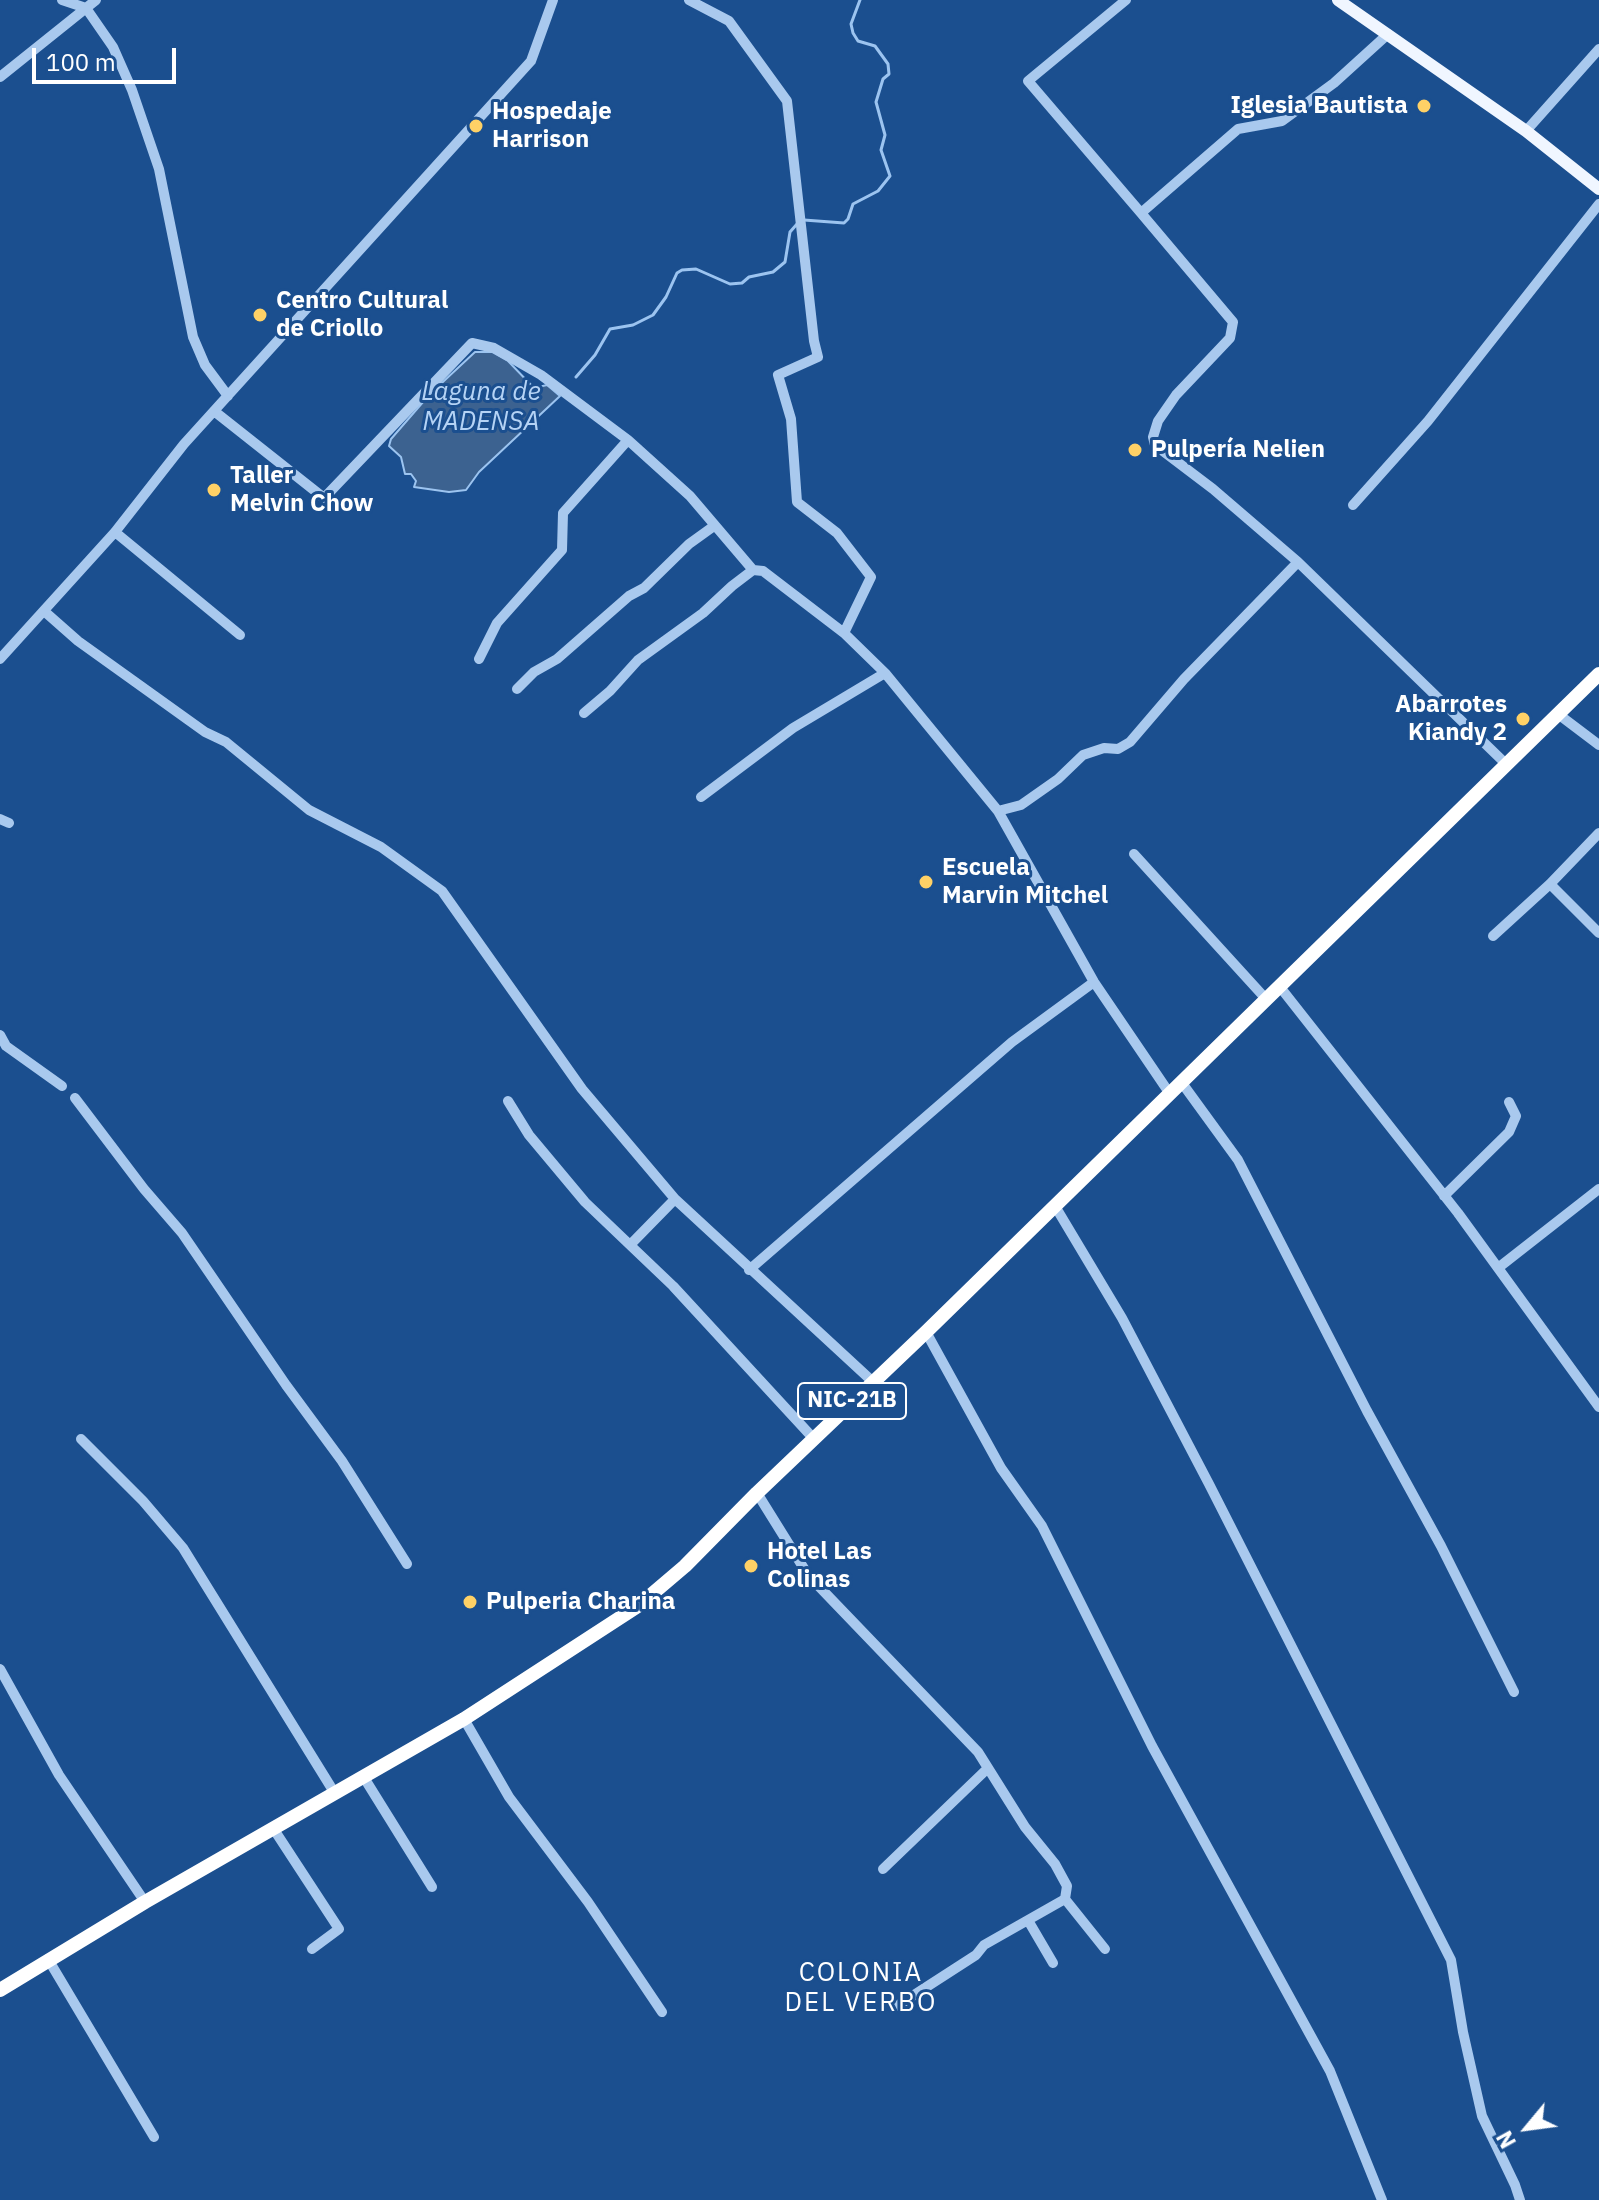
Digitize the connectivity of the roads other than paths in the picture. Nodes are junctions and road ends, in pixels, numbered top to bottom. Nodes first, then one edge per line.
1 (62, 0) edge
2 (96, 0) edge
3 (553, 0) edge
4 (689, 0) edge
5 (1126, 0) edge
6 (1343, 2) edge
7 (86, 8) junction
8 (1388, 34) junction
9 (1599, 49) edge
10 (0, 77) edge
11 (1526, 131) junction
12 (1599, 189) edge
13 (1599, 204) edge
14 (1141, 213) junction
15 (228, 396) junction
16 (214, 411) junction
17 (628, 440) junction
18 (1353, 505) dead end
19 (714, 526) junction
20 (115, 532) junction
21 (1298, 562) junction
22 (753, 570) junction
23 (44, 611) junction
24 (844, 633) junction
25 (240, 635) dead end
26 (0, 659) edge
27 (479, 659) dead end
28 (885, 673) junction
29 (1599, 674) edge
30 (517, 689) dead end
31 (584, 713) dead end
32 (1558, 714) junction
33 (1599, 745) edge
34 (1506, 764) junction
35 (701, 797) dead end
36 (998, 811) junction
37 (1599, 833) edge
38 (1134, 854) dead end
39 (1550, 884) junction
40 (1599, 933) edge
41 (1493, 936) dead end
42 (1094, 982) junction
43 (1280, 987) junction
44 (1266, 999) junction
45 (0, 1035) edge
46 (1182, 1083) junction
47 (62, 1086) dead end
48 (1170, 1094) junction
49 (75, 1098) dead end
50 (508, 1101) dead end
51 (1509, 1102) dead end
52 (1599, 1189) edge
53 (1444, 1196) junction
54 (675, 1199) junction
55 (1055, 1206) junction
56 (630, 1245) junction
57 (1498, 1268) junction
58 (749, 1270) junction
59 (926, 1332) junction
60 (872, 1381) junction
61 (1599, 1407) edge
62 (81, 1439) dead end
63 (814, 1439) junction
64 (757, 1493) junction
65 (407, 1564) dead end
66 (0, 1669) edge
67 (1514, 1692) dead end
68 (464, 1719) junction
69 (987, 1769) junction
70 (363, 1776) junction
71 (334, 1792) junction
72 (273, 1828) junction
73 (883, 1869) dead end
74 (432, 1887) dead end
75 (1065, 1899) junction
76 (145, 1902) junction
77 (1029, 1922) junction
78 (312, 1949) dead end
79 (1105, 1949) dead end
80 (48, 1959) junction
81 (1053, 1963) dead end
82 (0, 1990) edge
83 (897, 2006) dead end
84 (662, 2012) dead end
85 (154, 2137) dead end
86 (1382, 2200) edge
87 (1520, 2200) edge

1 - 7 street
2 - 7 street
3 - 15 street
4 - 24 street
5 - 14 street
6 - 8 main road
7 - 10 street
7 - 15 street
8 - 11 main road
8 - 14 street
9 - 11 street
11 - 12 main road
13 - 18 street
14 - 21 street
15 - 16 street
16 - 17 street
16 - 20 street
17 - 19 street
17 - 27 street
19 - 22 street
19 - 30 street
20 - 23 street
20 - 25 street
21 - 34 street
21 - 36 street
22 - 24 street
22 - 31 street
23 - 26 street
23 - 54 street
24 - 28 street
28 - 35 street
28 - 36 street
29 - 32 highway, NIC-21B
32 - 33 street
32 - 34 highway, NIC-21B
34 - 43 highway, NIC-21B
36 - 42 street
37 - 39 street
38 - 44 street
39 - 40 street
39 - 41 street
42 - 48 street
42 - 58 street
43 - 44 highway, NIC-21B
43 - 53 street
44 - 46 highway, NIC-21B
45 - 47 street
46 - 48 highway, NIC-21B
46 - 67 street
48 - 55 highway, NIC-21B
49 - 65 street
50 - 56 street
51 - 53 street
52 - 57 street
53 - 57 street
54 - 56 street
54 - 58 street
55 - 59 highway, NIC-21B
55 - 87 street
56 - 63 street
57 - 61 street
58 - 60 street
59 - 60 highway, NIC-21B
59 - 86 street
60 - 63 highway, NIC-21B
62 - 71 street
63 - 64 highway, NIC-21B
64 - 68 highway, NIC-21B
64 - 69 street
66 - 76 street
68 - 70 highway, NIC-21B
68 - 84 street
69 - 73 street
69 - 75 street
70 - 71 highway, NIC-21B
70 - 74 street
71 - 72 highway, NIC-21B
72 - 76 highway, NIC-21B
72 - 78 street
75 - 77 street
75 - 79 street
76 - 80 highway, NIC-21B
77 - 81 street
77 - 83 street
80 - 82 highway, NIC-21B
80 - 85 street

